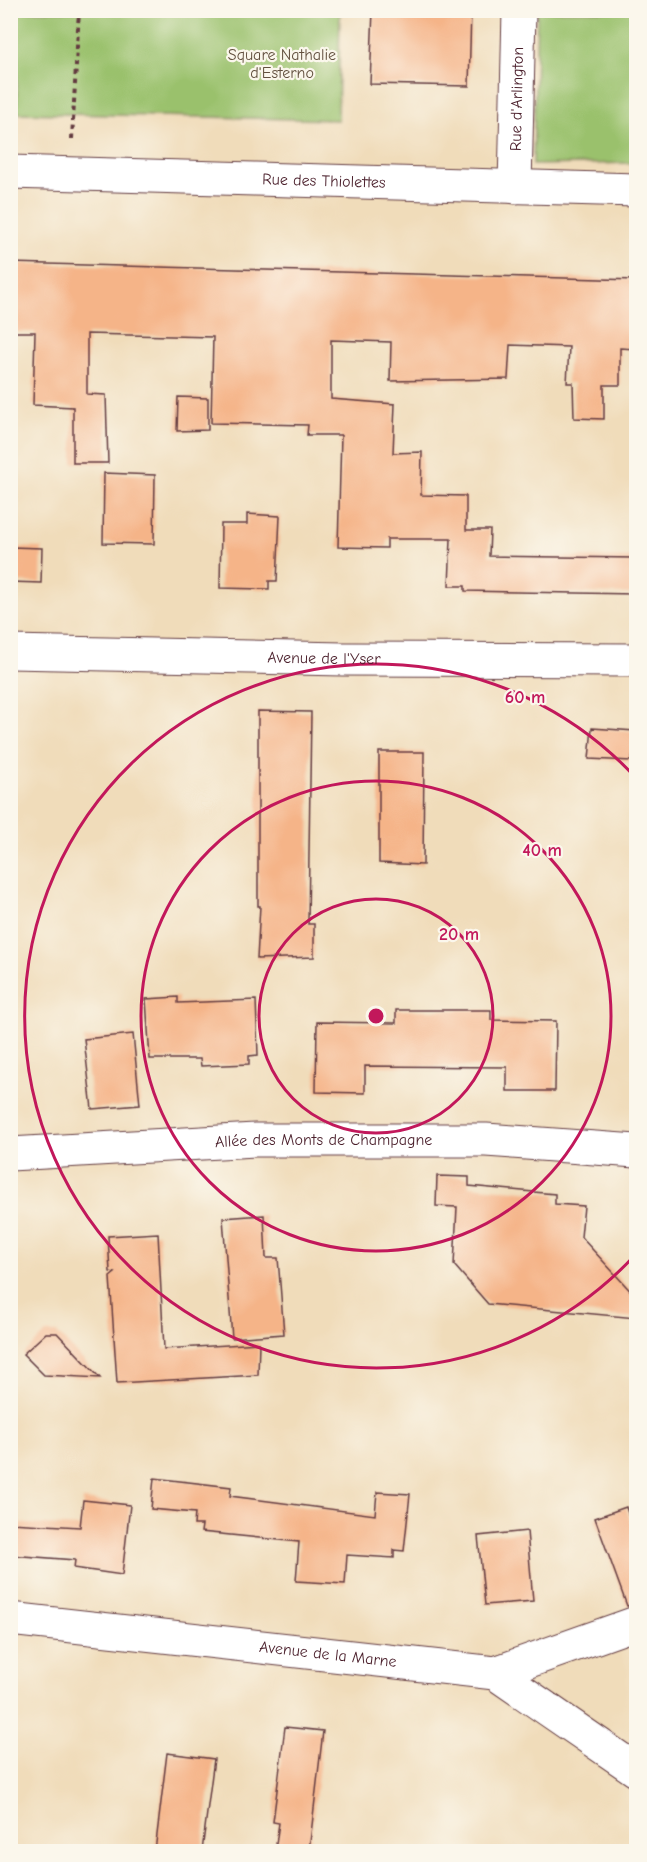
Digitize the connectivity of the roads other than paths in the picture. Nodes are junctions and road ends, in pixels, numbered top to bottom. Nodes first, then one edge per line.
1 (519, 10) edge
2 (10, 172) edge
3 (515, 187) junction
4 (636, 190) edge
5 (10, 652) edge
6 (636, 660) edge
7 (636, 1151) edge
8 (10, 1154) edge
9 (10, 1619) edge
10 (636, 1623) edge
11 (495, 1673) junction
12 (636, 1770) edge

1 - 3 street, Rue d'Arlington
2 - 3 street, Rue des Thiolettes
3 - 4 street, Rue des Thiolettes
5 - 6 street, Avenue de l'Yser
7 - 8 street, Allée des Monts de Champagne
9 - 11 street, Avenue de la Marne
10 - 11 street, Avenue de la Marne
11 - 12 street

